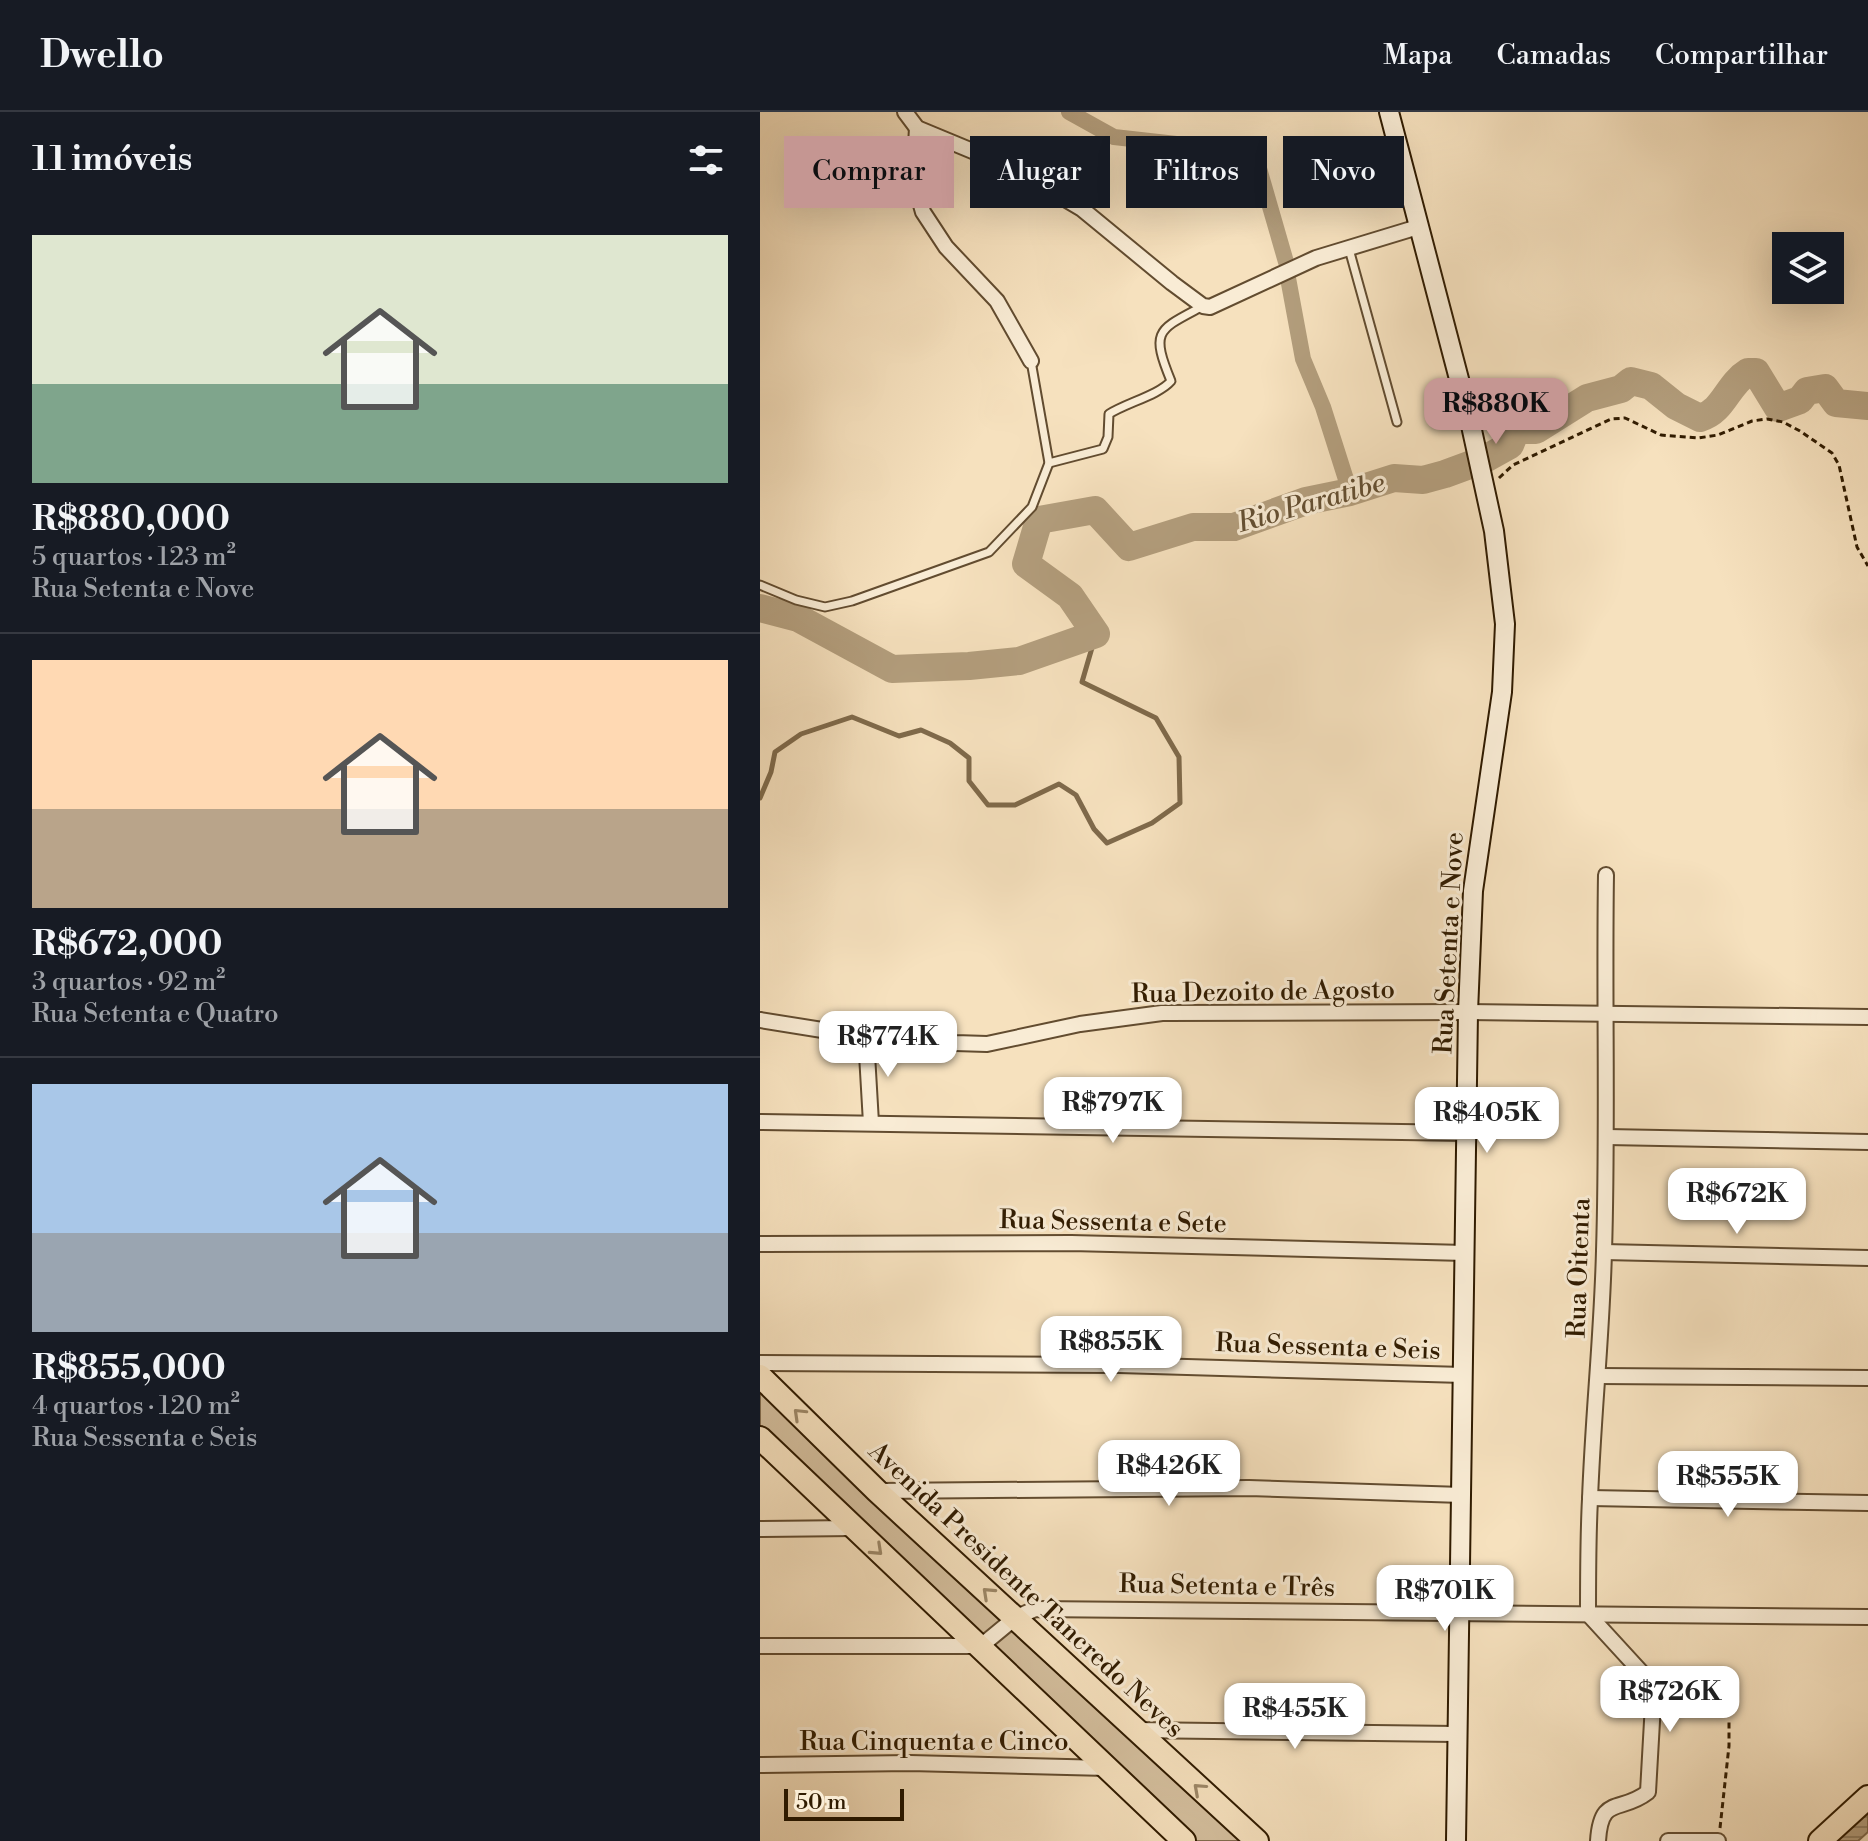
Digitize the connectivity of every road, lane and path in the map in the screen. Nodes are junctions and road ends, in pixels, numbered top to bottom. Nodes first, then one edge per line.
1 (905, 112) edge
2 (1389, 112) edge
3 (917, 128) junction
4 (1418, 227) junction
5 (1349, 249) junction
6 (1203, 306) junction
7 (1031, 361) joint
8 (1397, 422) dead end
9 (1049, 463) junction
10 (1483, 485) junction
11 (1868, 566) edge
12 (760, 585) edge
13 (1606, 875) dead end
14 (1468, 1012) junction
15 (1604, 1012) junction
16 (1868, 1017) edge
17 (760, 1020) edge
18 (866, 1037) junction
19 (760, 1122) edge
20 (871, 1123) junction
21 (1467, 1133) junction
22 (1607, 1137) junction
23 (1868, 1142) edge
24 (760, 1244) edge
25 (1604, 1252) junction
26 (1465, 1253) junction
27 (1868, 1258) edge
28 (760, 1363) edge
29 (1463, 1375) junction
30 (760, 1376) edge
31 (1599, 1376) junction
32 (1868, 1378) edge
33 (760, 1438) edge
34 (877, 1491) junction
35 (1462, 1495) junction
36 (1590, 1498) junction
37 (1868, 1503) edge
38 (854, 1528) junction
39 (760, 1529) edge
40 (1459, 1614) junction
41 (1588, 1614) junction
42 (1868, 1617) edge
43 (1015, 1618) junction
44 (760, 1646) edge
45 (981, 1646) junction
46 (1654, 1686) junction
47 (1725, 1705) joint
48 (1135, 1730) junction
49 (1456, 1734) junction
50 (760, 1765) edge
51 (1107, 1768) junction
52 (1868, 1797) edge
53 (1718, 1840) edge
54 (1184, 1841) edge
55 (1257, 1841) edge
56 (1456, 1841) edge
57 (1598, 1841) edge
58 (1668, 1841) edge
59 (1820, 1841) edge

1 - 3 street
2 - 4 street, Rua Setenta e Nove
3 - 6 street
3 - 7 street
4 - 5 street
4 - 10 street, Rua Setenta e Nove
5 - 6 street
5 - 8 lane
6 - 9 lane
7 - 9 lane
9 - 12 lane
10 - 11 path
10 - 14 street, Rua Setenta e Nove
13 - 15 street, Rua Oitenta
14 - 15 street, Rua Dezoito de Agosto
14 - 18 street, Rua Dezoito de Agosto
14 - 21 street, Rua Setenta e Nove
15 - 16 street, Rua Dezoito de Agosto
15 - 22 street, Rua Oitenta
17 - 18 street, Rua Dezoito de Agosto
18 - 20 street
19 - 20 street
20 - 21 street
21 - 26 street, Rua Setenta e Nove
22 - 23 street
22 - 25 street, Rua Oitenta
24 - 26 street, Rua Sessenta e Sete
25 - 27 street
25 - 31 street, Rua Oitenta
26 - 29 street, Rua Setenta e Nove
28 - 29 street, Rua Sessenta e Seis
29 - 35 street, Rua Setenta e Nove
34 -> 30 main road, Avenida Presidente Tancredo Neves
31 - 32 street
31 - 36 street, Rua Oitenta
33 - 38 main road
34 - 35 street
43 -> 34 main road, Avenida Presidente Tancredo Neves
35 - 40 street, Rua Setenta e Nove
36 - 37 street
36 - 41 street, Rua Oitenta
38 - 39 street
38 -> 45 main road
40 - 41 street, Rua Setenta e Três
40 - 43 street, Rua Setenta e Três
40 - 49 street, Rua Setenta e Nove
41 - 42 street, Rua Setenta e Três
41 - 46 street
43 - 45 street, Rua Setenta e Três
43 - 48 main road, Avenida Presidente Tancredo Neves
44 - 45 street
45 - 51 main road
46 - 47 street
46 - 57 street
47 - 53 path
48 - 49 street
55 -> 48 main road, Avenida Presidente Tancredo Neves
49 - 56 street, Rua Setenta e Nove
50 - 51 street, Rua Cinquenta e Cinco
51 - 54 main road
52 - 59 main road
53 - 58 street

